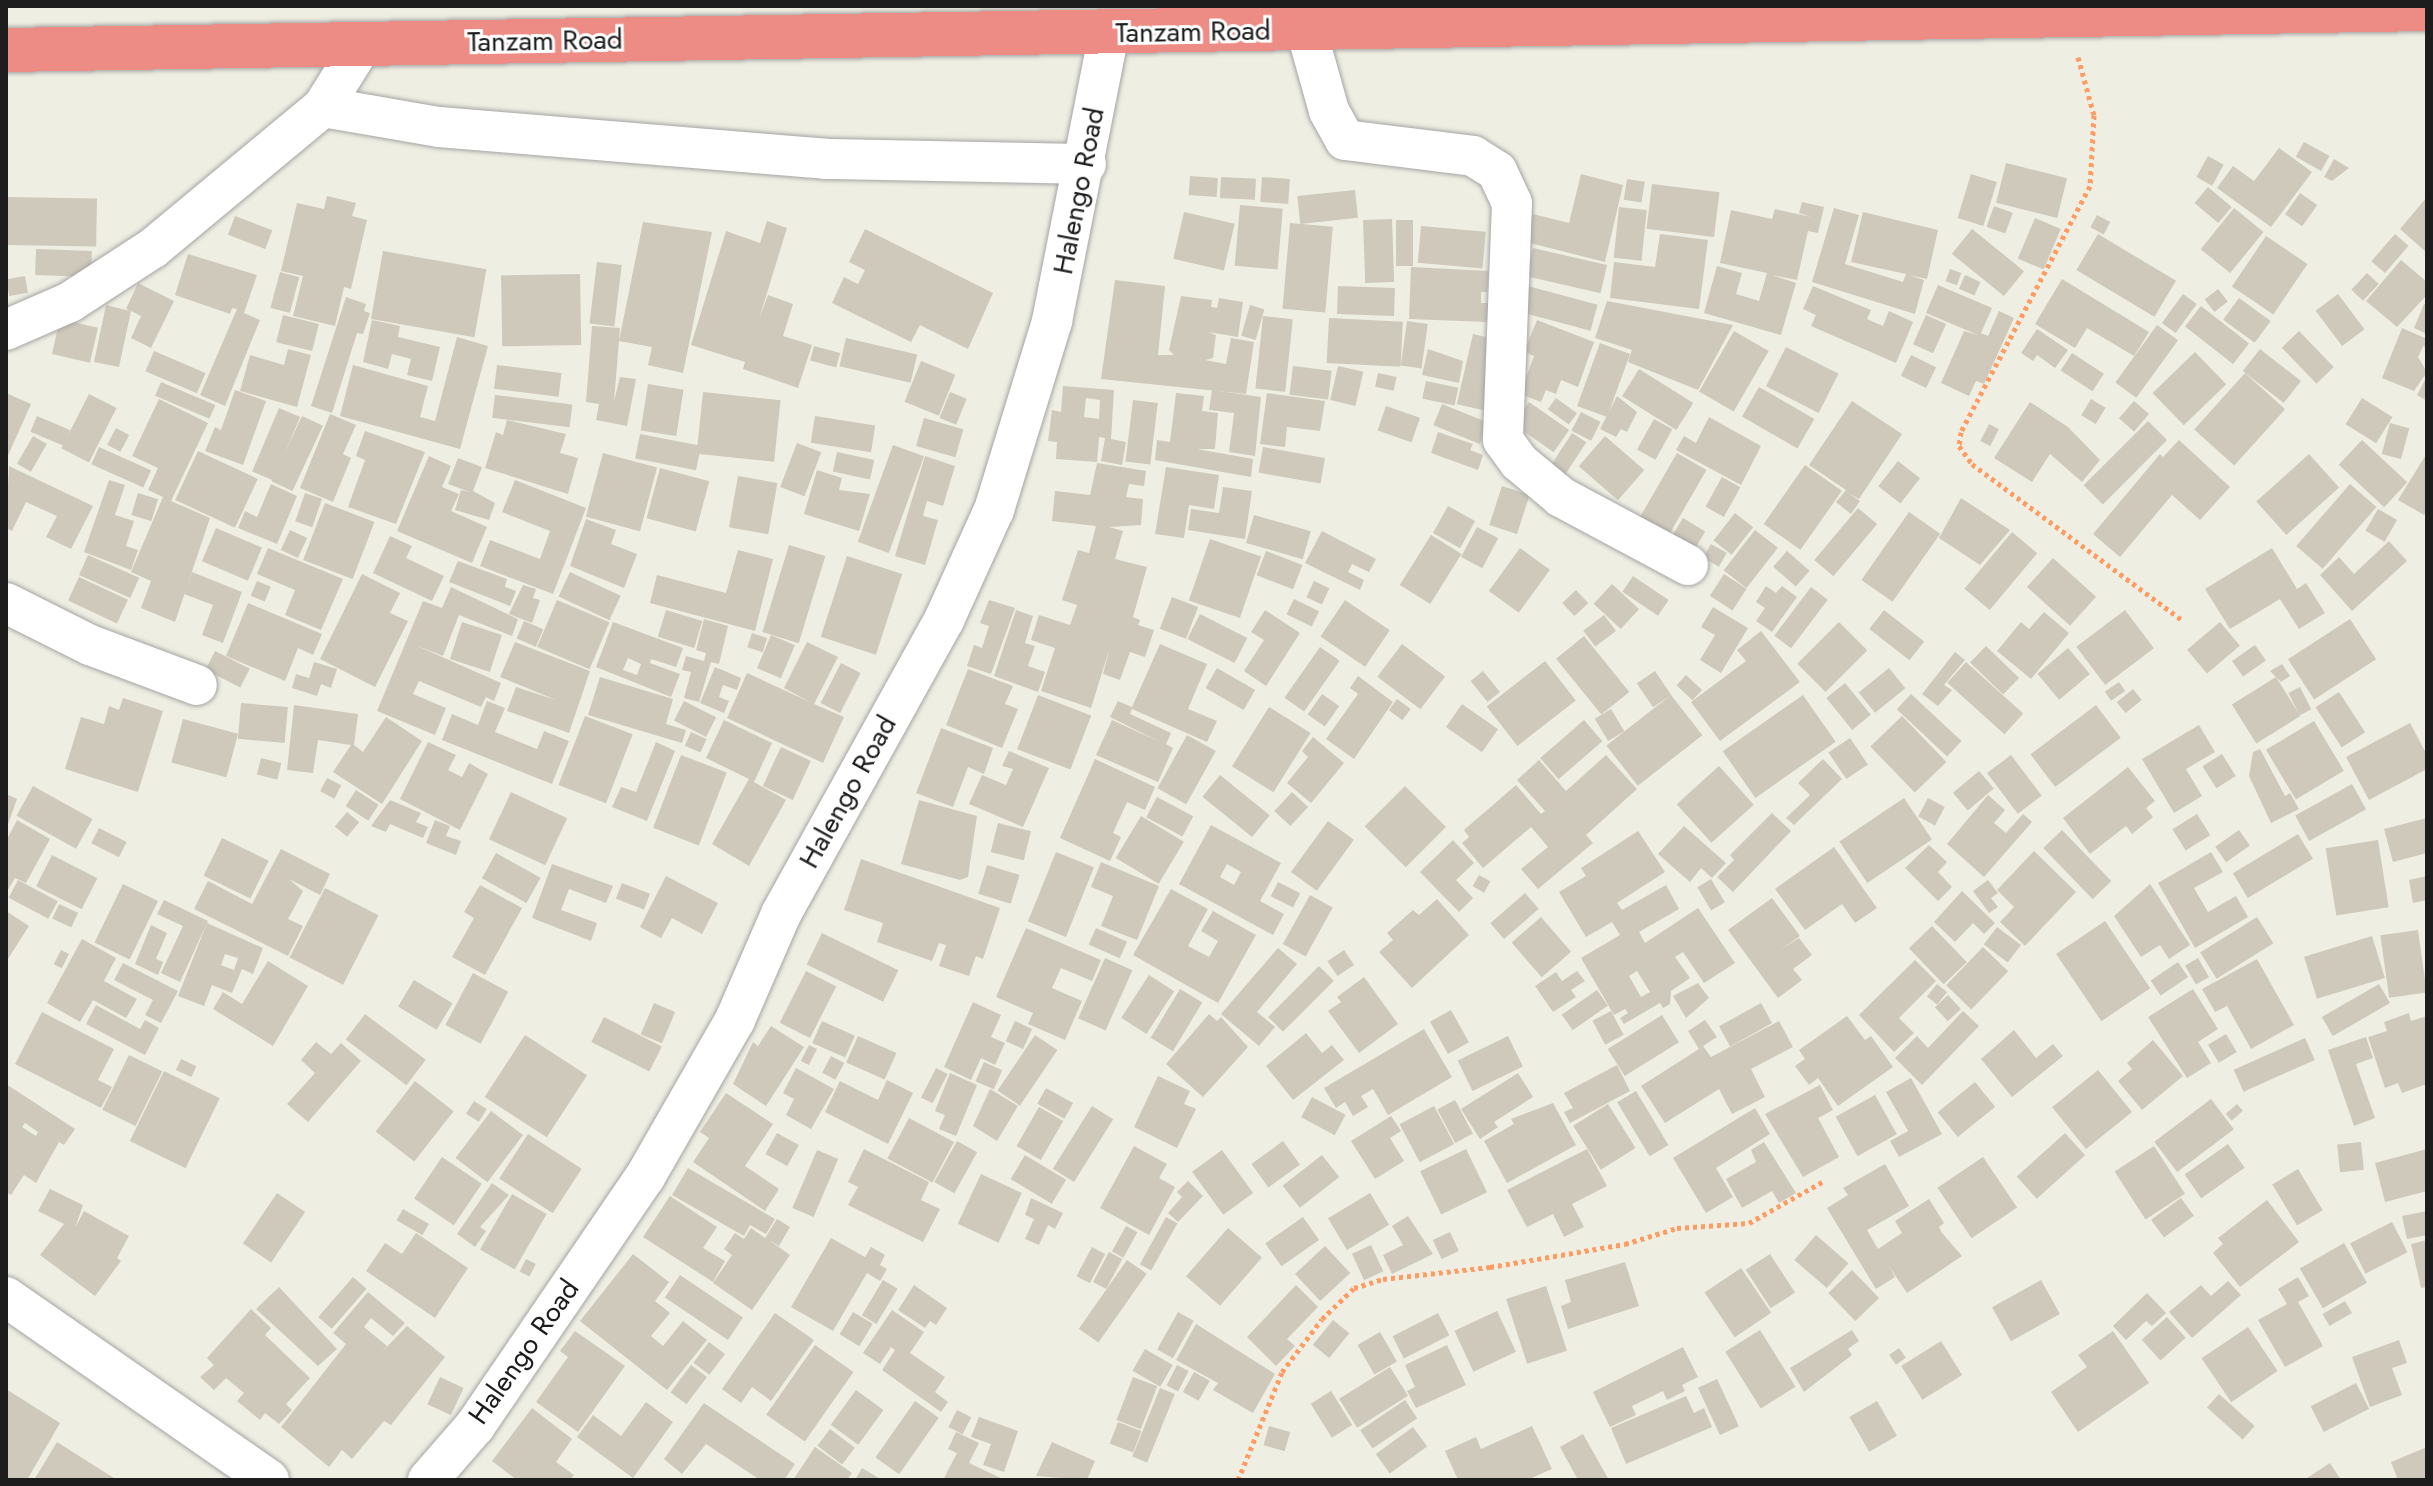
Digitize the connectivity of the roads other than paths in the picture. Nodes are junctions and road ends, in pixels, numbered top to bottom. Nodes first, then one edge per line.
1 (2427, 9) edge
2 (1601, 14) edge
3 (1306, 29) junction
4 (1109, 34) junction
5 (363, 43) junction
6 (6, 50) edge
7 (323, 107) junction
8 (1086, 164) junction
9 (6, 330) edge
10 (1688, 565) dead end
11 (6, 603) edge
12 (197, 685) dead end
13 (6, 1297) edge
14 (269, 1480) edge
15 (428, 1480) edge

1 - 2 highway, Tanzam Road
2 - 3 highway, Tanzam Road
3 - 4 highway, Tanzam Road
3 - 10 street
4 - 5 highway, Tanzam Road
4 - 8 street, Halengo Road
5 - 6 highway, Tanzam Road
5 - 7 street
7 - 8 street
7 - 9 street
8 - 15 street, Halengo Road
11 - 12 street
13 - 14 street

